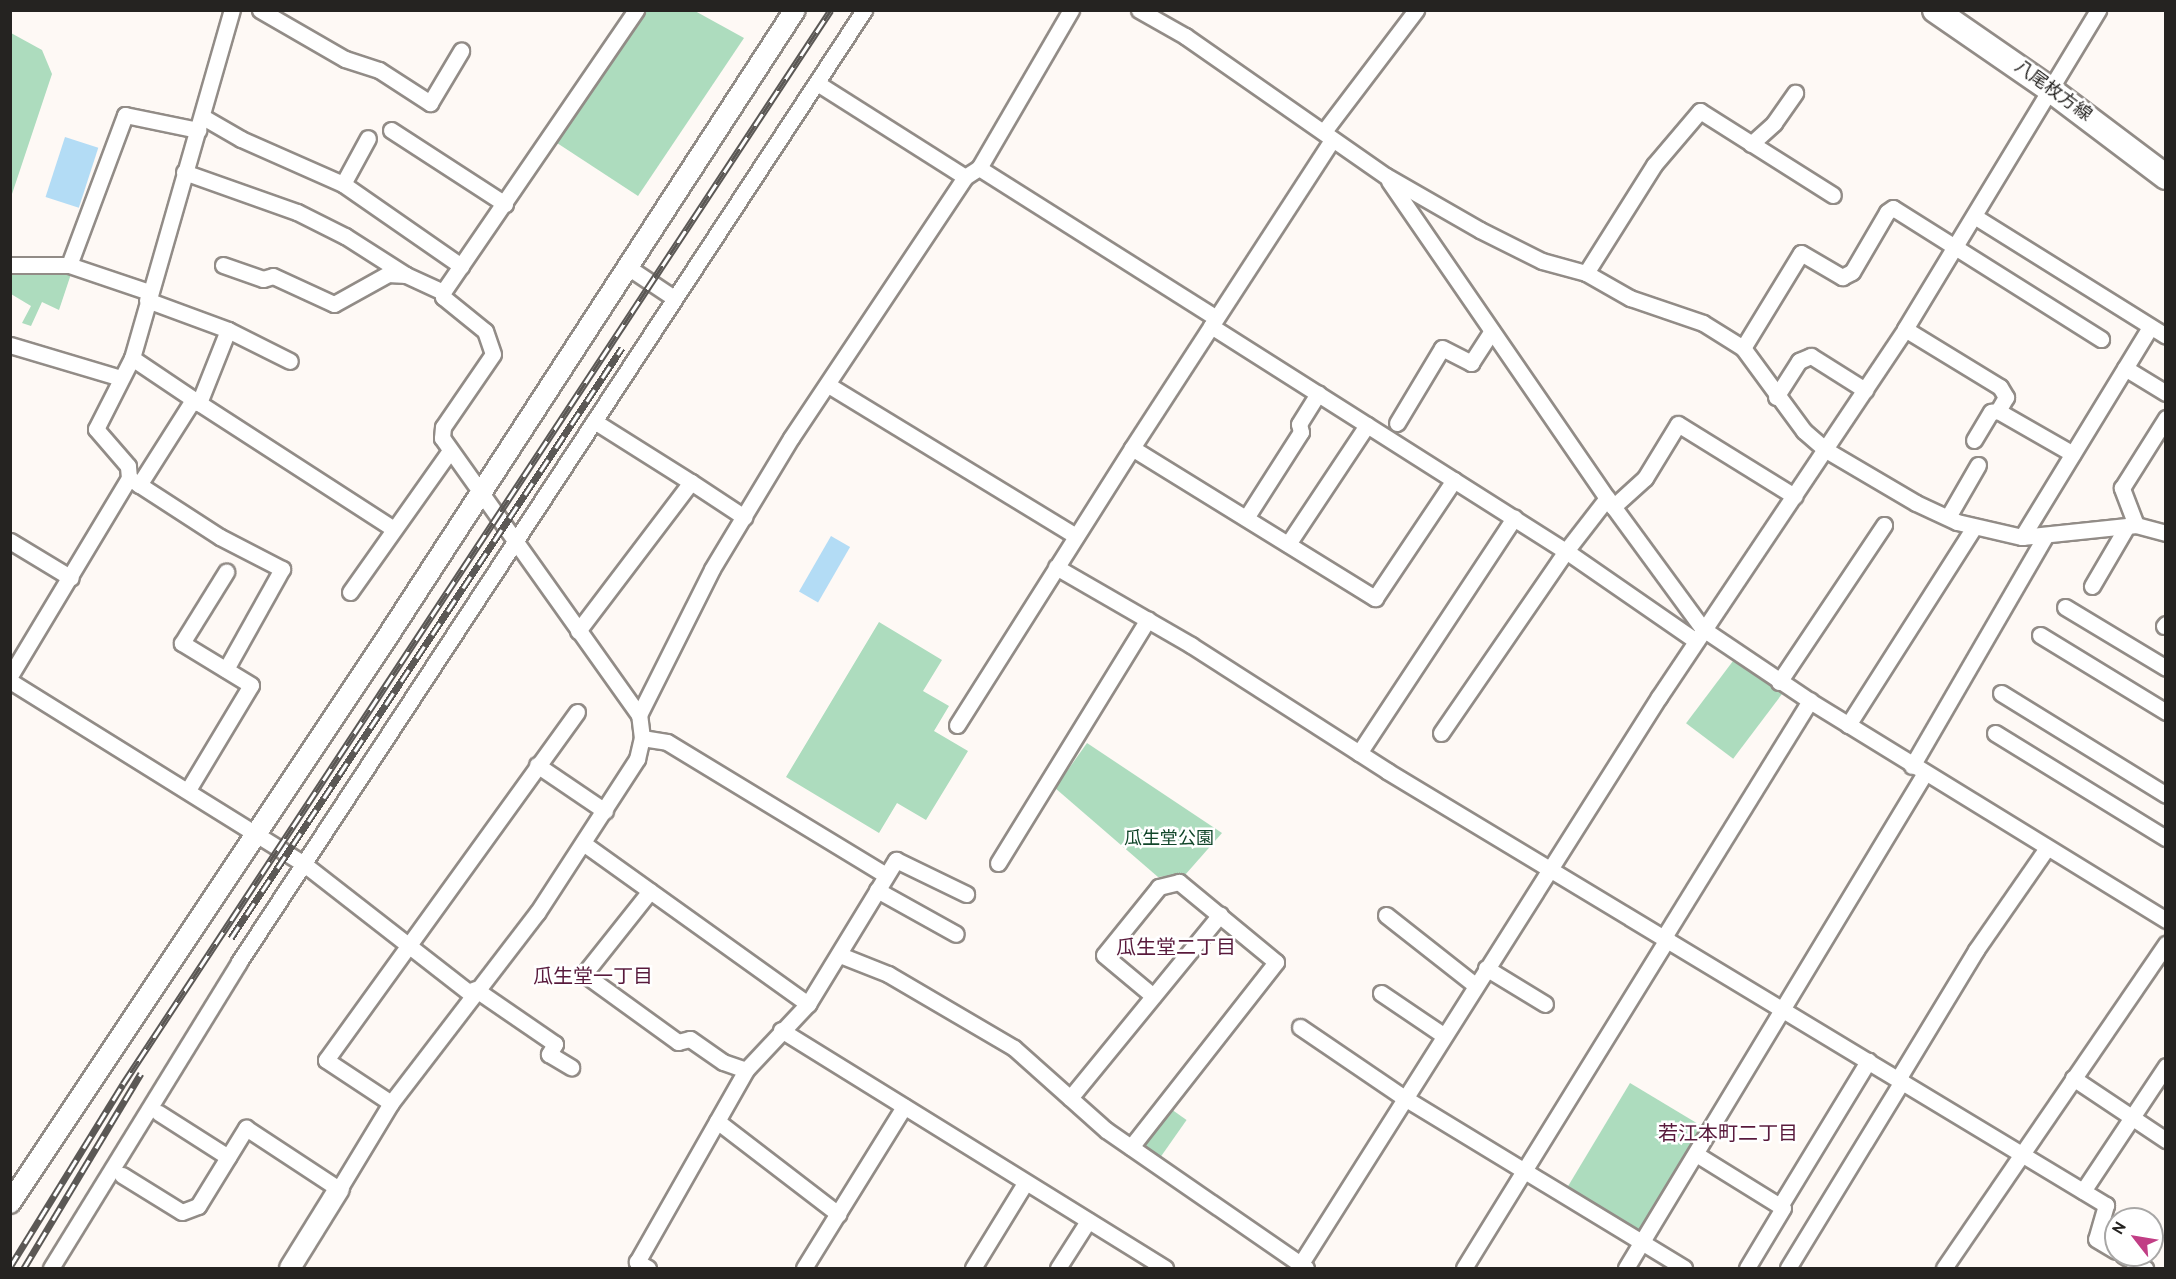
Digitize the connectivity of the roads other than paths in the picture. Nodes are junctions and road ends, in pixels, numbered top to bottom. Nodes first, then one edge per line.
1 (232, 10) edge
2 (260, 10) edge
3 (636, 10) edge
4 (795, 10) edge
5 (864, 10) edge
6 (1071, 10) edge
7 (1139, 10) edge
8 (1416, 10) edge
9 (1935, 10) edge
10 (2098, 10) edge
11 (461, 51) dead end
12 (817, 83) junction
13 (2048, 88) junction
14 (1795, 93) dead end
15 (201, 124) junction
16 (391, 130) dead end
17 (1329, 135) junction
18 (368, 138) dead end
19 (1751, 144) junction
20 (979, 168) junction
21 (184, 172) junction
22 (1386, 176) junction
23 (965, 177) junction
24 (2166, 177) edge
25 (343, 184) junction
26 (1833, 195) dead end
27 (505, 204) junction
28 (1974, 216) junction
29 (1954, 248) junction
30 (10, 265) edge
31 (69, 265) junction
32 (223, 265) dead end
33 (461, 266) junction
34 (629, 268) junction
35 (1586, 273) junction
36 (406, 275) junction
37 (443, 292) junction
38 (148, 296) junction
39 (674, 298) junction
40 (1214, 322) junction
41 (2150, 327) junction
42 (1905, 329) junction
43 (228, 330) junction
44 (1492, 331) junction
45 (2166, 336) edge
46 (2101, 339) dead end
47 (10, 345) edge
48 (1743, 348) junction
49 (132, 358) junction
50 (290, 361) dead end
51 (2125, 368) junction
52 (121, 378) junction
53 (830, 386) junction
54 (1865, 390) junction
55 (2166, 393) edge
56 (1318, 394) junction
57 (1776, 397) junction
58 (196, 401) junction
59 (1998, 411) junction
60 (2166, 418) edge
61 (594, 421) junction
62 (1397, 423) dead end
63 (1367, 425) junction
64 (1974, 440) dead end
65 (1132, 448) junction
66 (1826, 450) junction
67 (449, 452) junction
68 (2073, 454) junction
69 (1978, 465) dead end
70 (1454, 480) junction
71 (134, 482) junction
72 (691, 482) junction
73 (480, 496) junction
74 (1794, 496) junction
75 (1610, 502) junction
76 (744, 517) junction
77 (1246, 518) junction
78 (1514, 518) junction
79 (1948, 518) junction
80 (1884, 525) dead end
81 (2131, 525) junction
82 (1974, 527) junction
83 (394, 529) junction
84 (2166, 533) edge
85 (1076, 536) junction
86 (2022, 537) junction
87 (2045, 537) junction
88 (10, 541) edge
89 (514, 543) junction
90 (1288, 544) junction
91 (1566, 551) junction
92 (1056, 567) junction
93 (226, 572) dead end
94 (71, 578) junction
95 (2092, 586) dead end
96 (350, 591) dead end
97 (2065, 607) dead end
98 (1148, 619) junction
99 (578, 631) junction
100 (1699, 635) junction
101 (2040, 635) dead end
102 (2166, 668) edge
103 (226, 669) junction
104 (10, 678) edge
105 (1779, 682) junction
106 (2001, 693) dead end
107 (1810, 701) junction
108 (577, 712) dead end
109 (2166, 712) edge
110 (639, 715) junction
111 (957, 725) dead end
112 (1848, 725) junction
113 (1441, 733) dead end
114 (1995, 733) dead end
115 (642, 738) junction
116 (1359, 753) junction
117 (537, 765) junction
118 (1919, 770) junction
119 (188, 790) junction
120 (2166, 795) edge
121 (605, 811) junction
122 (258, 833) junction
123 (2166, 838) edge
124 (583, 843) junction
125 (2048, 848) junction
126 (998, 863) dead end
127 (304, 864) junction
128 (1550, 867) junction
129 (886, 875) junction
130 (877, 890) junction
131 (650, 891) junction
132 (966, 894) dead end
133 (1220, 915) junction
134 (1386, 915) dead end
135 (2166, 920) edge
136 (956, 934) dead end
137 (1665, 938) junction
138 (408, 943) junction
139 (2166, 944) edge
140 (840, 956) junction
141 (1485, 968) junction
142 (1475, 985) junction
143 (473, 992) junction
144 (1382, 993) dead end
145 (1153, 996) junction
146 (808, 1004) junction
147 (1545, 1004) dead end
148 (1782, 1010) junction
149 (1300, 1027) dead end
150 (781, 1030) junction
151 (1443, 1035) junction
152 (1868, 1061) junction
153 (2166, 1066) edge
154 (571, 1067) dead end
155 (746, 1070) junction
156 (2073, 1078) junction
157 (1900, 1080) junction
158 (1403, 1097) junction
159 (1071, 1098) junction
160 (391, 1103) junction
161 (904, 1107) junction
162 (159, 1113) dead end
163 (2132, 1118) junction
164 (717, 1121) junction
165 (2166, 1140) edge
166 (1131, 1147) junction
167 (2022, 1152) junction
168 (1695, 1154) junction
169 (228, 1156) junction
170 (1524, 1169) junction
171 (122, 1175) dead end
172 (1025, 1183) junction
173 (339, 1189) junction
174 (2083, 1191) junction
175 (10, 1203) edge
176 (1780, 1206) junction
177 (2105, 1207) edge
178 (2104, 1212) edge
179 (838, 1214) junction
180 (1088, 1221) junction
181 (1642, 1243) junction
182 (2104, 1244) edge
183 (639, 1266) edge
184 (1301, 1267) edge
185 (51, 1269) edge
186 (290, 1269) edge
187 (804, 1269) edge
188 (973, 1269) edge
189 (1058, 1269) edge
190 (1165, 1269) edge
191 (1464, 1269) edge
192 (1626, 1269) edge
193 (1684, 1269) edge
194 (1748, 1269) edge
195 (1788, 1269) edge
196 (1944, 1269) edge

1 - 15 street
2 - 11 street
3 - 27 street
4 - 34 street
5 - 12 street
6 - 20 street
7 - 17 street
8 - 17 street
9 - 13 main road, 八尾枚方線
10 - 13 street
12 - 23 street
12 - 39 street
13 - 24 main road, 八尾枚方線
13 - 28 street
14 - 19 street
15 - 21 street
15 - 25 street
15 - 31 street
16 - 27 street
17 - 22 street
17 - 40 street
18 - 25 street
19 - 26 street
19 - 35 street
20 - 23 street
20 - 40 street
21 - 36 street
21 - 38 street
22 - 35 street
22 - 44 street
23 - 53 street
25 - 33 street
27 - 33 street
28 - 29 street
28 - 41 street
29 - 42 street
29 - 46 street
29 - 48 street
30 - 31 street
31 - 38 street
32 - 36 street
33 - 37 street
34 - 39 street
34 - 73 street
35 - 48 street
36 - 37 street
37 - 67 street
38 - 43 street
38 - 49 street
39 - 61 street
40 - 56 street
40 - 65 street
41 - 45 street
41 - 51 street
42 - 54 street
42 - 59 street
43 - 50 street
43 - 58 street
44 - 62 street
44 - 75 street
47 - 52 street
48 - 57 street
49 - 52 street
49 - 58 street
51 - 55 street
51 - 68 street
52 - 71 street
53 - 76 street
53 - 85 street
54 - 57 street
54 - 66 street
56 - 63 street
56 - 77 street
57 - 66 street
58 - 71 street
58 - 83 street
59 - 64 street
59 - 68 street
60 - 81 street
61 - 72 street
61 - 89 street
63 - 70 street
63 - 90 street
65 - 77 street
65 - 85 street
66 - 74 street
66 - 79 street
67 - 73 street
67 - 83 street
68 - 86 street
69 - 79 street
70 - 78 street
70 - 90 street
71 - 94 street
71 - 103 street
72 - 76 street
72 - 99 street
73 - 89 street
73 - 122 street
74 - 75 street
74 - 100 street
75 - 91 street
75 - 100 street
76 - 110 street
77 - 90 street
78 - 91 street
78 - 116 street
79 - 82 street
80 - 105 street
81 - 84 street
81 - 87 street
81 - 95 street
82 - 86 street
82 - 112 street
83 - 96 street
85 - 92 street
86 - 87 street
87 - 118 street
88 - 94 street
89 - 99 street
89 - 127 street
91 - 100 street
91 - 113 street
92 - 98 street
92 - 111 street
93 - 103 street
94 - 104 street
97 - 102 street
98 - 116 street
98 - 126 street
99 - 110 street
100 - 105 street
100 - 128 street
101 - 109 street
103 - 119 street
104 - 119 street
105 - 107 street
106 - 120 street
107 - 112 street
107 - 137 street
108 - 117 street
110 - 115 street
112 - 118 street
114 - 123 street
115 - 121 street
115 - 129 street
116 - 128 street
117 - 121 street
117 - 138 street
118 - 125 street
118 - 148 street
119 - 122 street
121 - 124 street
122 - 127 street
122 - 175 street
124 - 131 street
124 - 143 street
125 - 135 street
125 - 157 street
127 - 138 street
127 - 185 street
128 - 137 street
128 - 141 street
129 - 130 street
129 - 132 street
130 - 136 street
130 - 140 street
131 - 146 street
131 - 155 street
133 - 145 street
133 - 145 street
133 - 166 street
134 - 142 street
137 - 148 street
137 - 170 street
138 - 143 street
138 - 160 street
139 - 156 street
140 - 146 street
140 - 159 street
141 - 142 street
141 - 147 street
142 - 151 street
143 - 154 street
143 - 160 street
144 - 151 street
145 - 159 street
146 - 150 street
148 - 152 street
148 - 168 street
149 - 158 street
150 - 155 street
150 - 161 street
151 - 158 street
152 - 157 street
152 - 176 street
153 - 163 street
155 - 164 street
156 - 163 street
156 - 167 street
157 - 167 street
157 - 195 street
158 - 170 street
158 - 184 street
159 - 166 street
160 - 173 street
161 - 172 street
161 - 179 street
162 - 169 street
163 - 165 street
163 - 174 street
164 - 179 street
164 - 183 street
166 - 184 street
167 - 174 street
167 - 196 street
168 - 176 street
168 - 181 street
169 - 171 street
169 - 173 street
170 - 181 street
170 - 191 street
172 - 180 street
172 - 188 street
173 - 186 street
174 - 177 street
176 - 194 street
178 - 182 street
179 - 187 street
180 - 189 street
180 - 190 street
181 - 192 street
181 - 193 street

